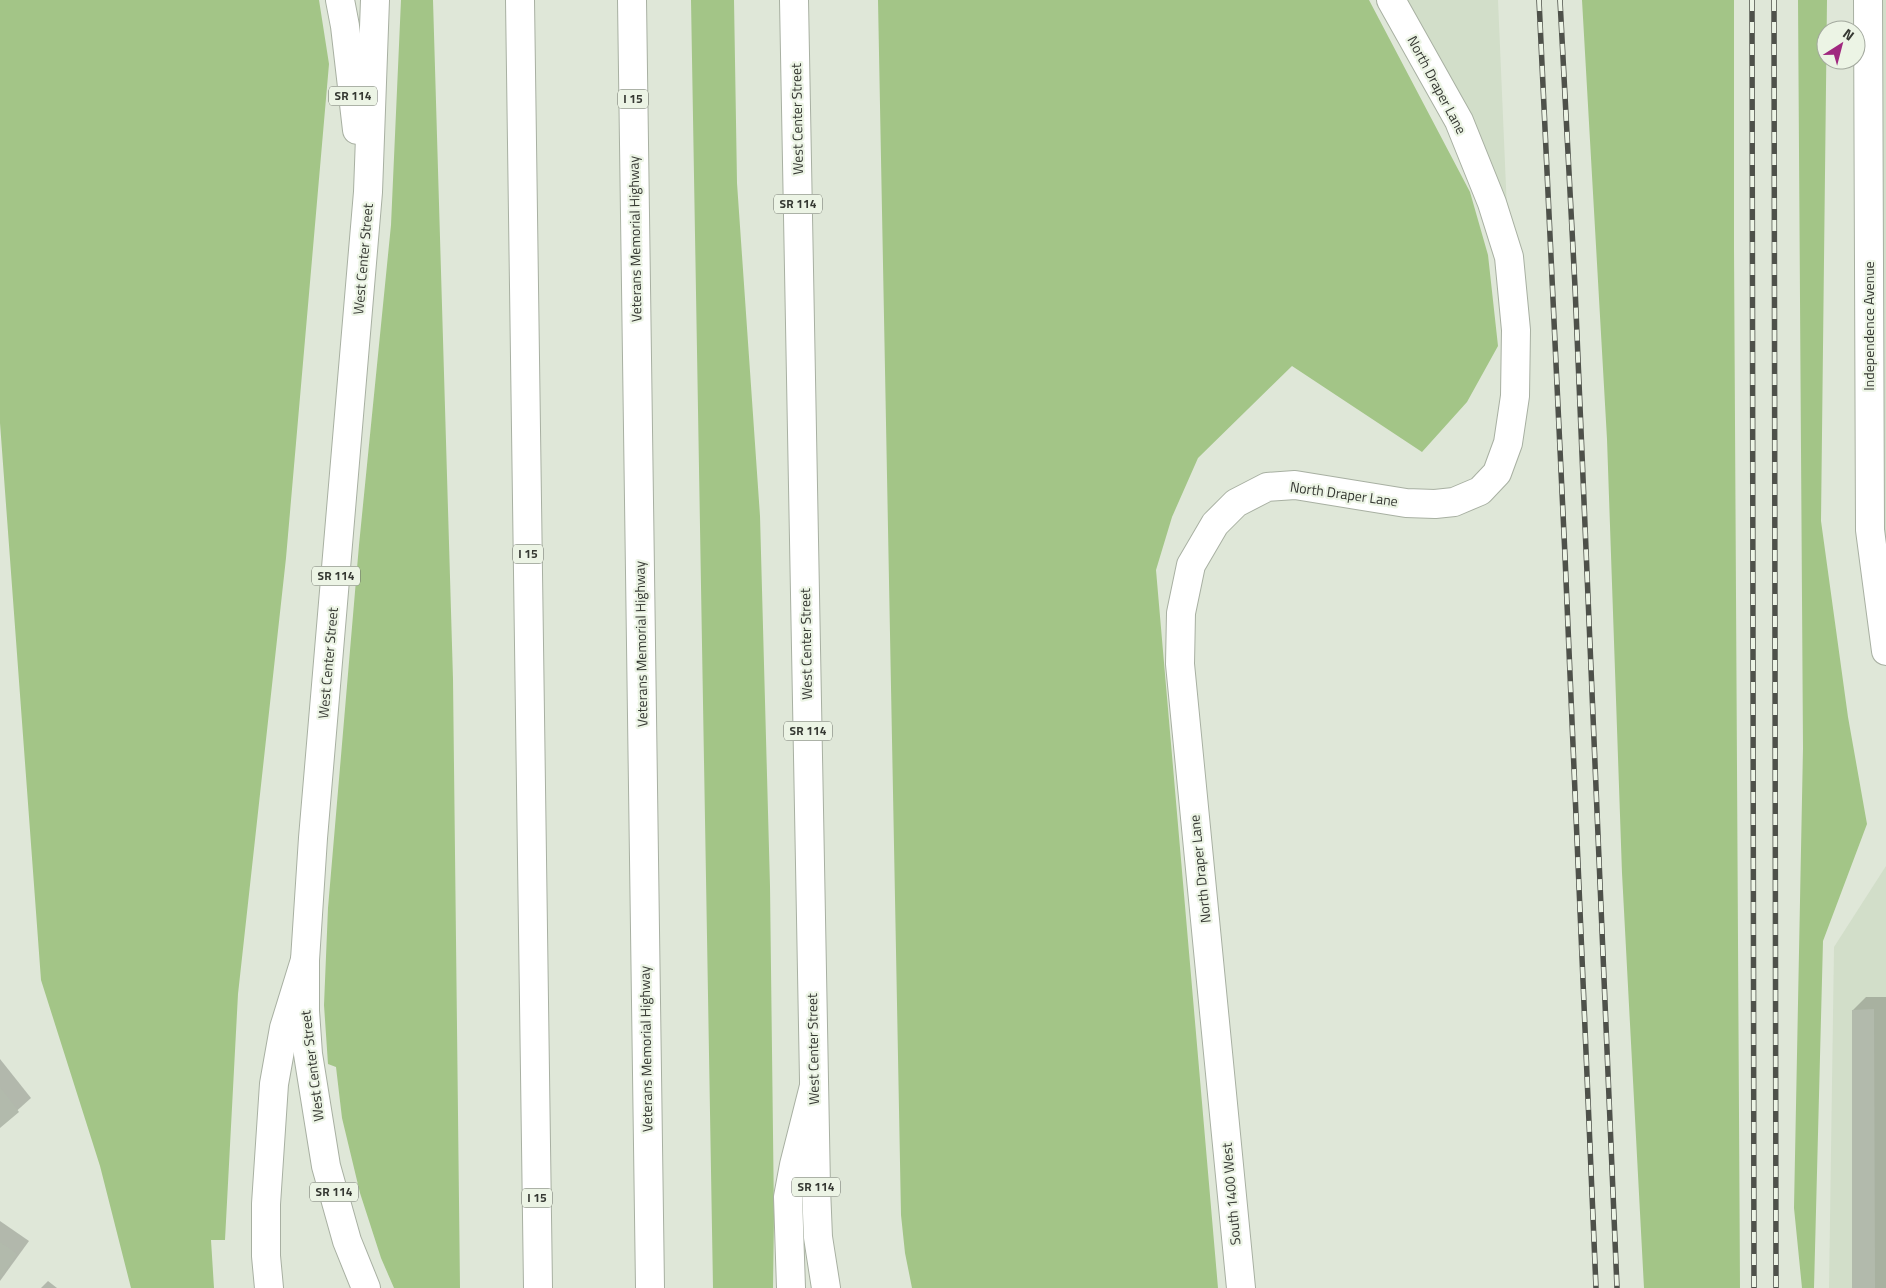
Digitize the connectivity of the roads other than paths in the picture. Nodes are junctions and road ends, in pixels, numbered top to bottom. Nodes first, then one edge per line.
1 (340, 0) edge
2 (375, 0) edge
3 (520, 0) edge
4 (632, 0) edge
5 (775, 0) edge
6 (794, 0) edge
7 (1391, 0) edge
8 (1868, 0) edge
9 (795, 32) junction
10 (1877, 98) edge
11 (368, 192) junction
12 (1886, 651) edge
13 (305, 960) junction
14 (814, 1086) junction
15 (1222, 1100) joint
16 (269, 1288) edge
17 (366, 1288) edge
18 (538, 1288) edge
19 (650, 1288) edge
20 (791, 1288) edge
21 (826, 1288) edge
22 (1240, 1288) edge

1 - 11 main road, SR 114
2 - 11 main road, West Center Street
3 - 18 main road, I 15
4 - 19 main road, Veterans Memorial Highway / I 15
5 - 9 main road
6 - 9 main road, West Center Street / SR 114
7 - 15 main road, North Draper Lane
8 - 10 main road, Independence Avenue
9 - 14 main road, West Center Street / SR 114
10 - 12 main road, Independence Avenue
11 - 13 main road, West Center Street / SR 114
13 - 16 main road
13 - 17 main road, West Center Street / SR 114
14 - 20 main road
14 - 21 main road, West Center Street / SR 114
15 - 22 main road, South 1400 West

